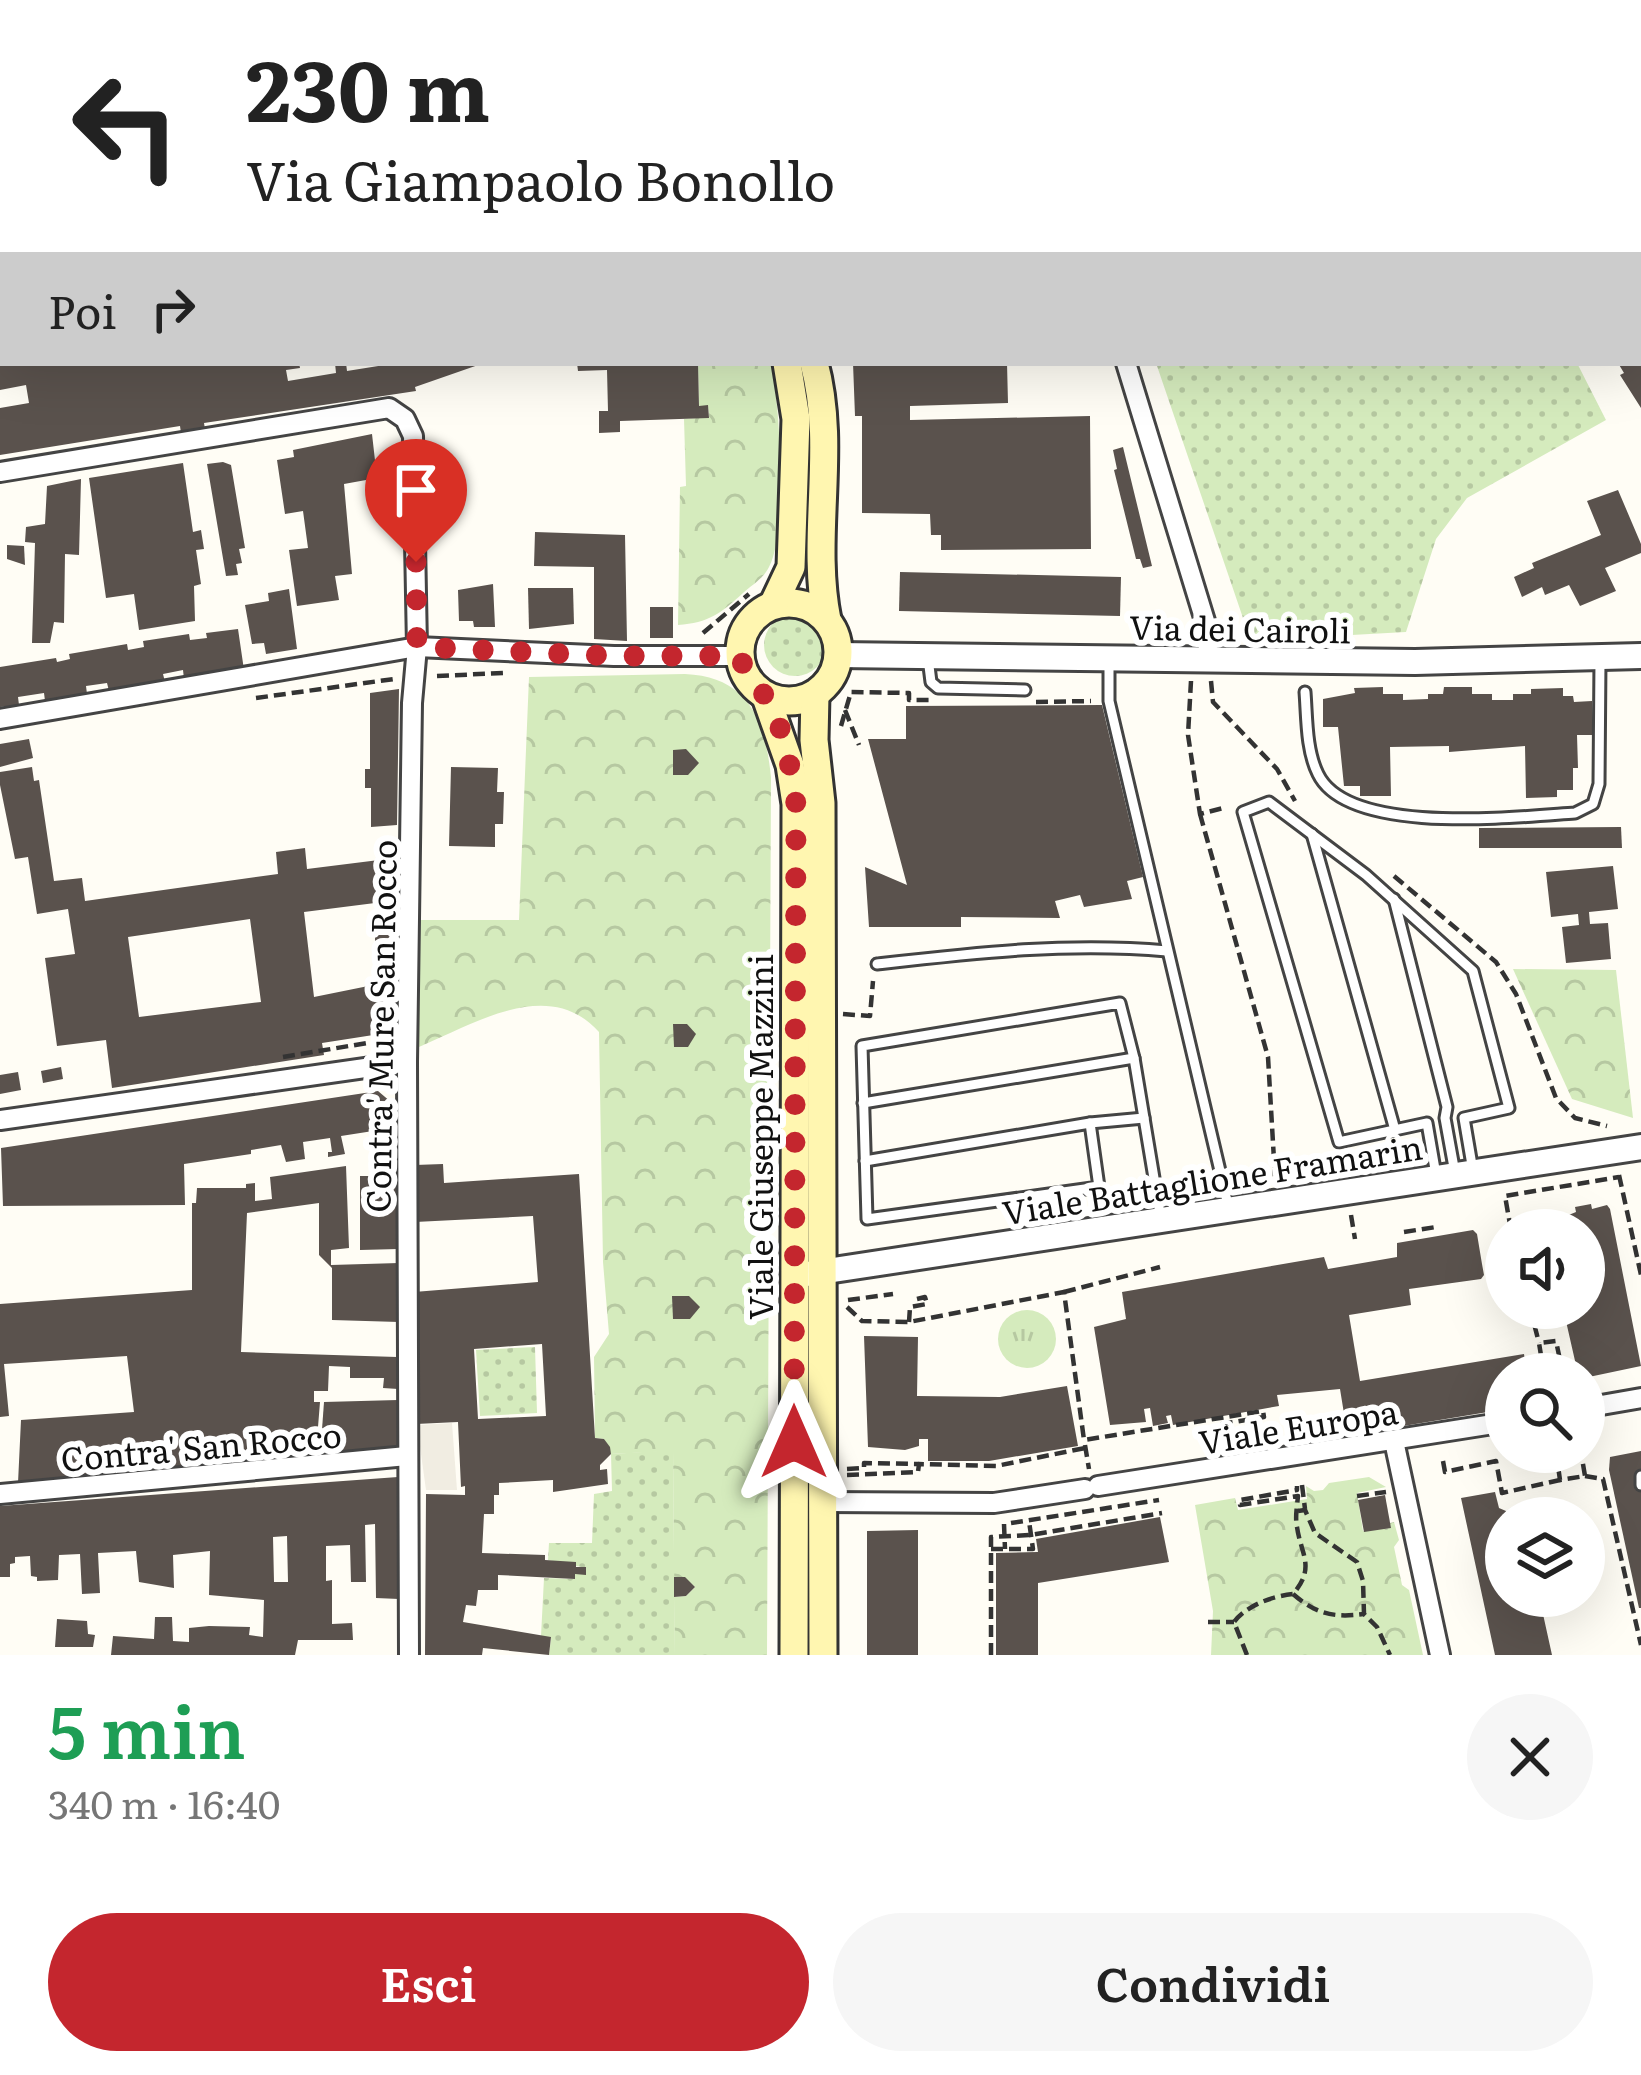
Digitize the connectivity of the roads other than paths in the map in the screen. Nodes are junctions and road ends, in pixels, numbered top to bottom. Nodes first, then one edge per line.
1 (787, 366) edge
2 (814, 366) edge
3 (1127, 366) edge
4 (0, 472) edge
5 (762, 599) junction
6 (826, 620) junction
7 (417, 647) junction
8 (838, 655) junction
9 (740, 656) junction
10 (928, 656) junction
11 (1641, 656) edge
12 (1109, 659) junction
13 (1600, 660) junction
14 (1200, 667) junction
15 (1025, 690) dead end
16 (1305, 692) dead end
17 (766, 697) junction
18 (829, 701) junction
19 (0, 719) edge
20 (1312, 834) junction
21 (1394, 899) junction
22 (1167, 951) junction
23 (877, 964) dead end
24 (1134, 1058) junction
25 (407, 1062) junction
26 (863, 1103) junction
27 (1144, 1118) junction
28 (0, 1120) edge
29 (1090, 1123) junction
30 (1395, 1130) junction
31 (1641, 1148) edge
32 (865, 1161) junction
33 (1455, 1173) junction
34 (1229, 1210) junction
35 (1161, 1220) junction
36 (823, 1272) junction
37 (794, 1275) junction
38 (1641, 1398) edge
39 (1605, 1404) edge
40 (1485, 1426) edge
41 (1394, 1441) junction
42 (407, 1456) junction
43 (831, 1481) junction
44 (0, 1494) edge
45 (409, 1655) edge
46 (794, 1655) edge
47 (823, 1655) edge
48 (1440, 1655) edge

1 - 5 main road
2 - 6 main road
3 - 14 street
4 - 7 street, Contra' Mure San Rocco
5 - 6 main road
5 - 9 main road
6 - 8 main road
7 - 9 street
7 - 19 street
7 - 25 street, Contra' Mure San Rocco
8 - 10 street, Via dei Cairoli
8 - 18 main road
9 - 17 main road
10 - 12 street, Via dei Cairoli
10 - 15 lane
11 - 13 street, Via dei Cairoli
12 - 14 street, Via dei Cairoli
12 - 22 lane
13 - 14 street, Via dei Cairoli
13 - 16 lane
17 - 18 main road
17 - 37 main road, Viale Giuseppe Mazzini
18 - 36 main road, Viale Giuseppe Mazzini
20 - 21 lane
20 - 30 lane
20 - 30 lane
21 - 33 lane
21 - 33 lane
22 - 23 lane
22 - 34 lane
24 - 26 lane
24 - 26 lane
24 - 27 lane
25 - 28 street
25 - 42 street, Contra' Mure San Rocco
26 - 32 lane
27 - 29 lane
27 - 35 lane
29 - 32 lane
29 - 32 lane
30 - 33 lane
31 - 33 street, Viale Battaglione Framarin
33 - 34 street, Viale Battaglione Framarin
34 - 35 street, Viale Battaglione Framarin
35 - 36 street, Viale Battaglione Framarin
36 - 37 street, Viale Battaglione Framarin
36 - 43 main road, Viale Giuseppe Mazzini
37 - 46 main road, Viale Giuseppe Mazzini
38 - 39 street
40 - 41 street, Viale Europa
41 - 43 street, Viale Europa
41 - 48 street
42 - 44 street, Contra' San Rocco
42 - 45 street, Contra' Mure San Rocco
43 - 47 main road, Viale Giuseppe Mazzini

